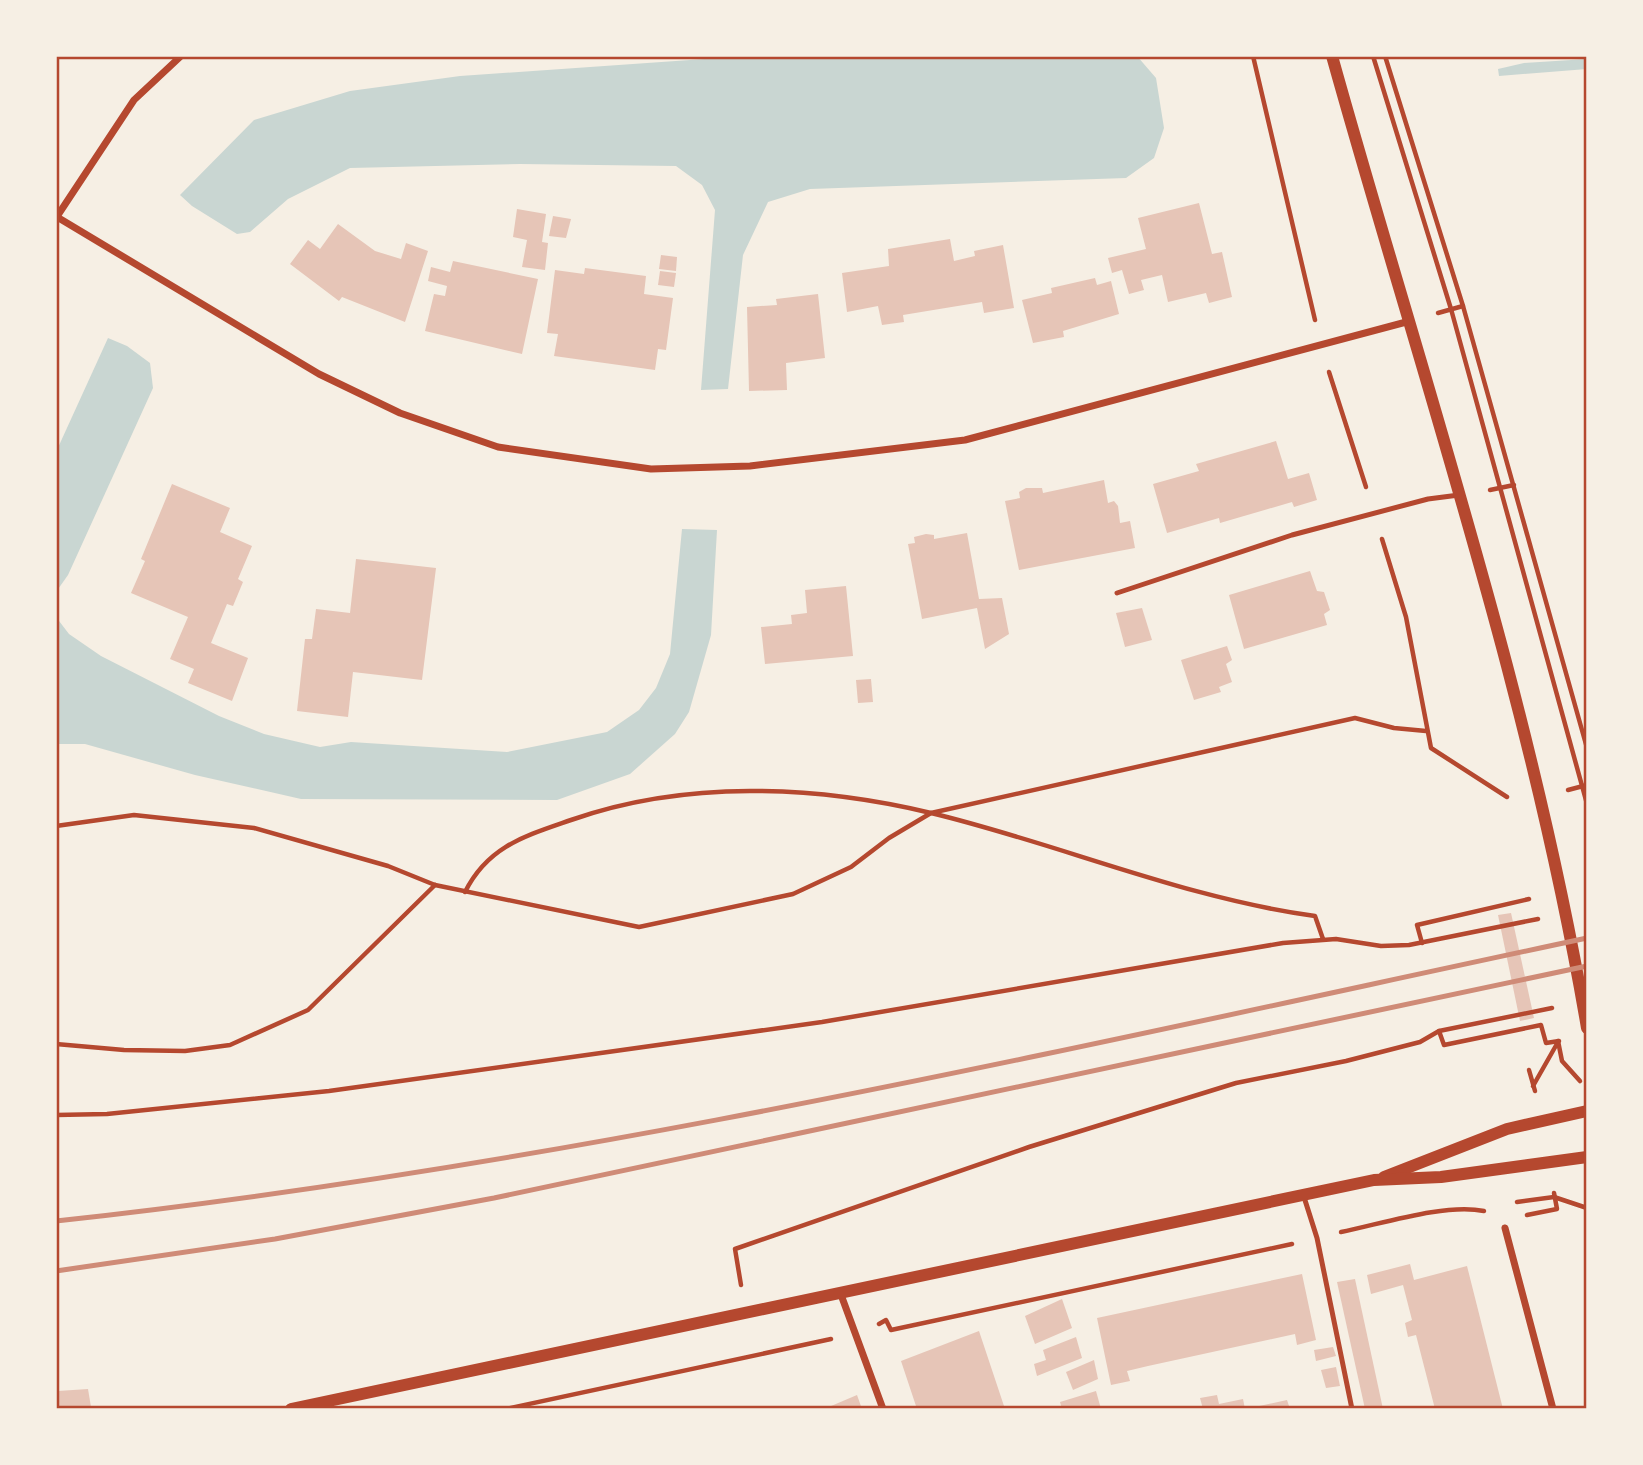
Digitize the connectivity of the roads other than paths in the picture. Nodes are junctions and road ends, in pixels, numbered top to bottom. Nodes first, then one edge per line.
1 (181, 56) edge
2 (1332, 56) edge
3 (56, 217) edge
4 (1410, 321) junction
5 (1459, 495) junction
6 (1117, 593) dead end
7 (1587, 1028) edge
8 (1587, 1111) edge
9 (1587, 1157) edge
10 (1374, 1181) junction
11 (1303, 1195) junction
12 (1505, 1228) dead end
13 (840, 1291) junction
14 (291, 1409) edge
15 (883, 1409) edge
16 (1352, 1409) edge
17 (1553, 1409) edge

1 - 3 street
2 - 4 street
3 - 4 street
4 - 5 street
5 - 6 lane
5 - 7 street
8 - 10 street
9 - 10 street
10 - 11 street
11 - 13 street
11 - 16 lane
12 - 17 street
13 - 14 street
13 - 15 street

